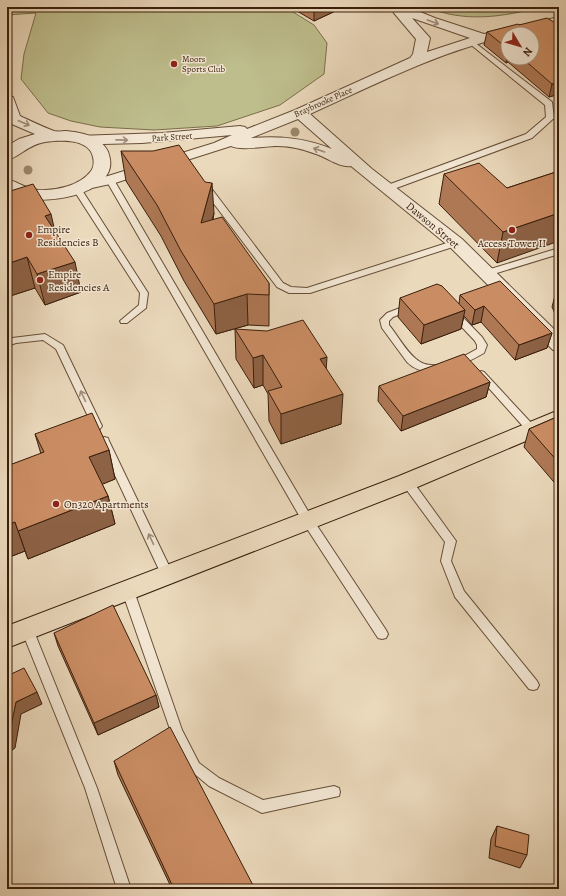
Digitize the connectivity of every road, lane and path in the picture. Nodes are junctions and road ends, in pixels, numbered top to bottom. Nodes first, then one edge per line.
1 (396, 7) edge
2 (559, 22) edge
3 (477, 41) junction
4 (415, 61) junction
5 (7, 100) edge
6 (300, 113) junction
7 (262, 128) junction
8 (53, 136) junction
9 (7, 139) edge
10 (35, 139) junction
11 (83, 139) junction
12 (219, 146) junction
13 (7, 155) edge
14 (367, 172) junction
15 (110, 180) junction
16 (200, 180) edge
17 (7, 184) edge
18 (82, 186) junction
19 (388, 188) junction
20 (54, 194) junction
21 (7, 206) edge
22 (456, 243) junction
23 (559, 251) edge
24 (487, 273) junction
25 (124, 321) dead end
26 (7, 342) edge
27 (559, 345) edge
28 (467, 359) junction
29 (559, 418) edge
30 (532, 430) junction
31 (406, 482) junction
32 (308, 521) junction
33 (167, 574) junction
34 (128, 592) junction
35 (17, 633) edge
36 (382, 634) dead end
37 (533, 685) dead end
38 (334, 792) dead end
39 (124, 889) edge

1 -> 3 street
1 - 4 street
2 - 3 street, Braybrooke Place
3 - 4 street, Braybrooke Place
3 - 19 lane
4 - 6 street, Braybrooke Place
5 -> 8 street
6 - 7 street, Braybrooke Place
6 - 14 street, Dawson Street
11 -> 7 street, Park Street
7 - 12 street, Braybrooke Place
8 - 10 street
8 - 11 street
9 - 10 street
10 - 13 street
11 - 18 street
14 -> 12 street
12 - 15 street, Braybrooke Place
14 - 19 street, Dawson Street
15 - 18 street, Braybrooke Place
15 - 32 lane
16 - 22 lane
17 - 20 street
18 - 20 street
18 - 25 lane
19 - 22 street, Dawson Street
20 - 21 street
22 - 24 street, Dawson Street
23 - 24 lane
24 - 27 street, Dawson Street
33 -> 26 lane
28 - 28 lane
28 - 30 lane
29 - 30 main road
30 - 31 main road
31 - 32 main road
31 - 37 lane
32 - 33 main road
32 - 36 lane
33 - 34 main road
34 - 35 main road
34 - 38 lane
35 - 39 lane

